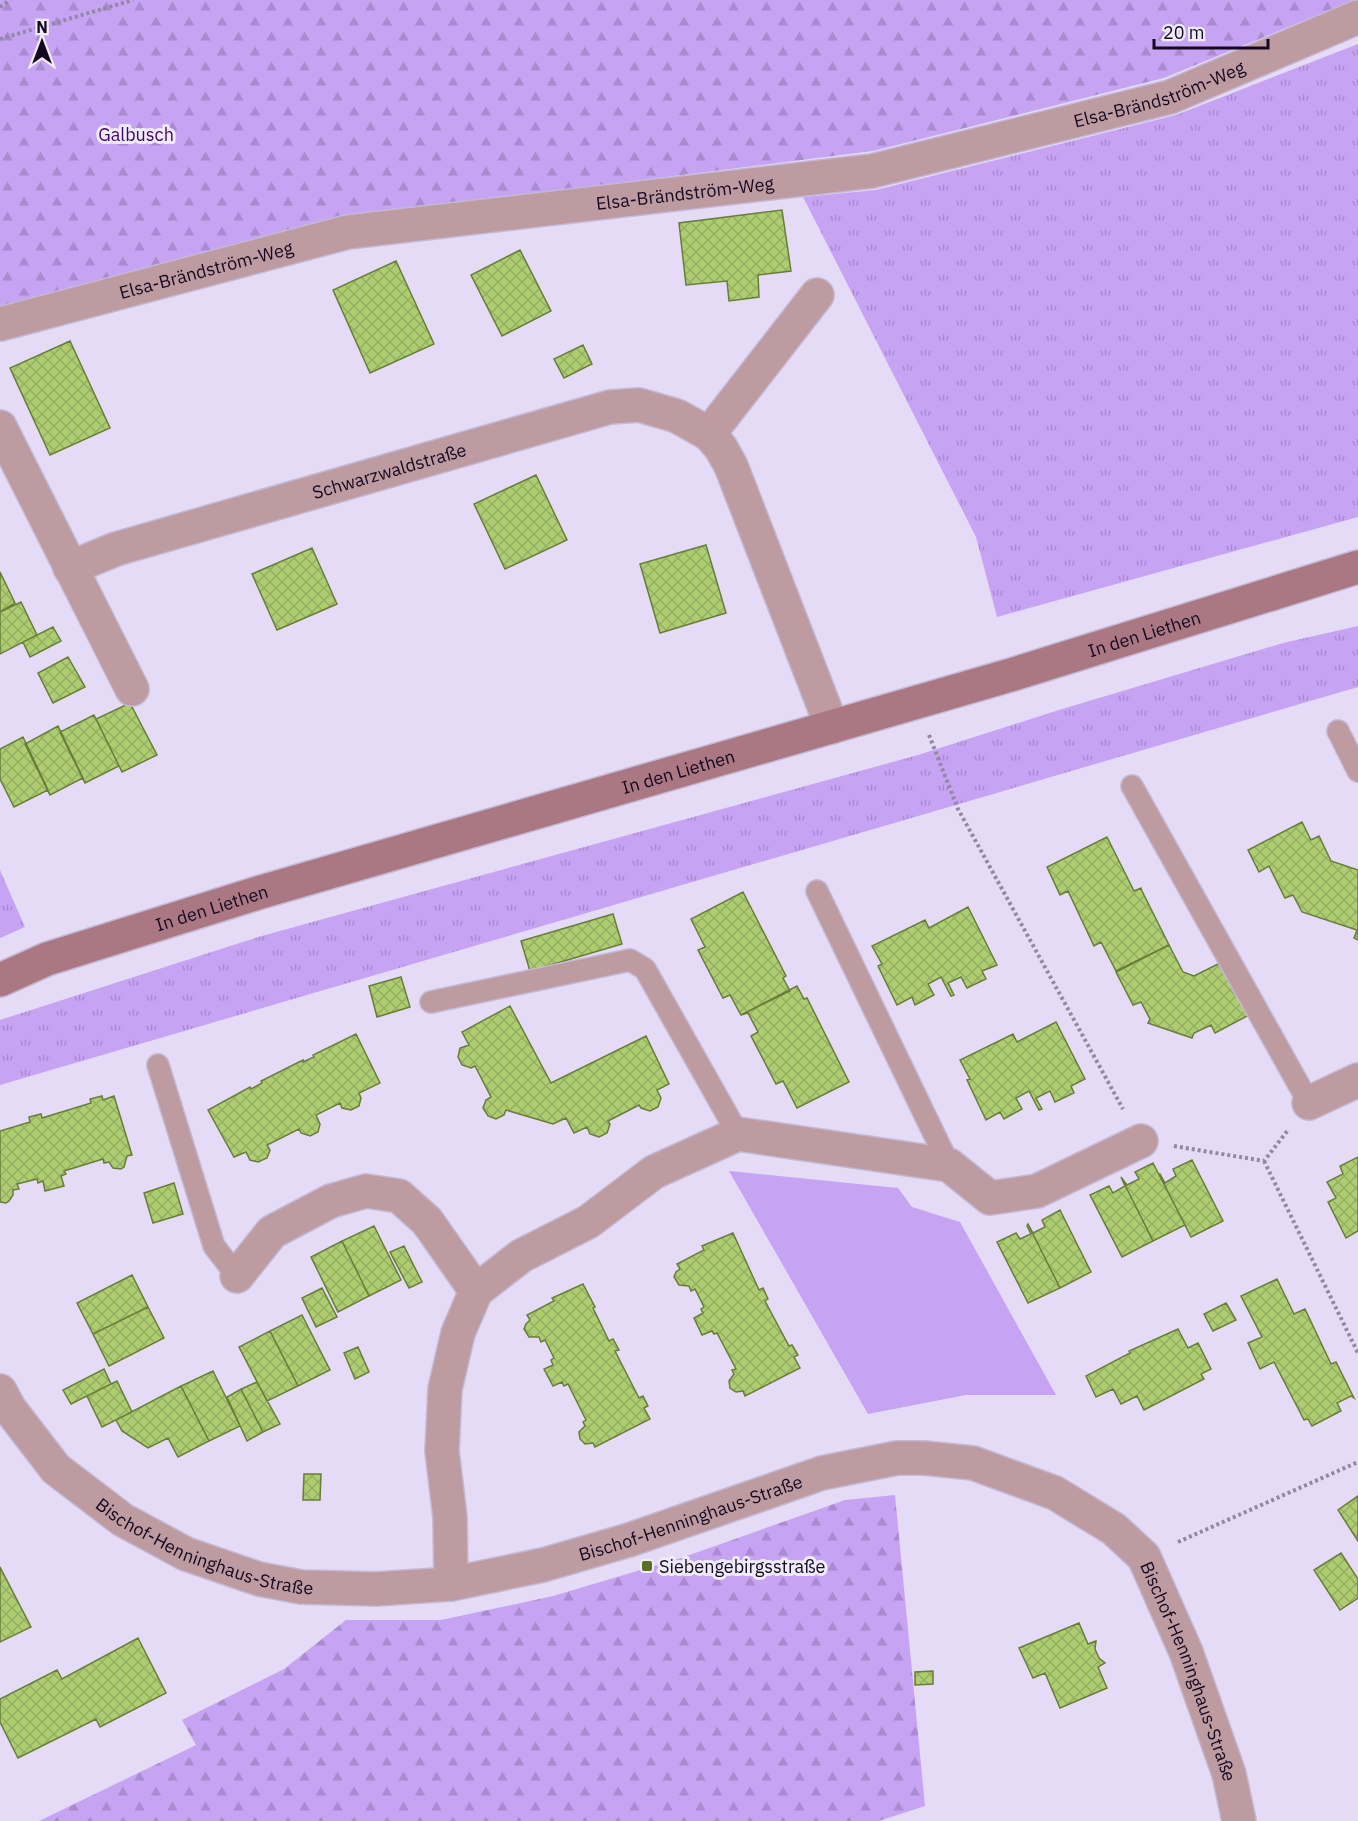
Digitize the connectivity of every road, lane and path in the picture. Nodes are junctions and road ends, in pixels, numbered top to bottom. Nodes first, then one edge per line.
1 (9, 0) edge
2 (133, 0) edge
3 (0, 7) edge
4 (1358, 17) edge
5 (0, 39) edge
6 (817, 295) dead end
7 (0, 324) edge
8 (0, 427) edge
9 (709, 434) junction
10 (1358, 567) edge
11 (70, 568) junction
12 (132, 689) dead end
13 (920, 702) junction
14 (832, 727) junction
15 (1338, 731) dead end
16 (1358, 771) edge
17 (1132, 786) dead end
18 (817, 891) dead end
19 (0, 980) edge
20 (431, 1002) dead end
21 (158, 1065) dead end
22 (1358, 1080) edge
23 (1309, 1103) junction
24 (738, 1134) junction
25 (1141, 1141) junction
26 (1264, 1161) junction
27 (949, 1165) junction
28 (237, 1276) joint
29 (476, 1291) junction
30 (1358, 1353) edge
31 (0, 1391) edge
32 (1358, 1462) edge
33 (1144, 1557) junction
34 (451, 1584) junction
35 (1239, 1821) edge

1 - 3 path
2 - 5 path
4 - 7 street, Elsa-Brändström-Weg
6 - 9 street
8 - 11 street
9 - 11 street, Schwarzwaldstraße
9 - 14 street, Schwarzwaldstraße
10 - 13 street, In den Liethen
11 - 12 street
13 - 14 street, In den Liethen
13 - 25 path
14 - 19 street, In den Liethen
15 - 16 lane
17 - 23 lane
18 - 27 lane
20 - 24 lane
21 - 28 lane
22 - 23 street
23 - 26 path
24 - 27 street
24 - 29 street
25 - 26 path
25 - 27 street
26 - 30 path
28 - 29 street
29 - 34 street
31 - 34 street, Bischof-Henninghaus-Straße
32 - 33 path
33 - 34 street, Bischof-Henninghaus-Straße
33 - 35 street, Bischof-Henninghaus-Straße

